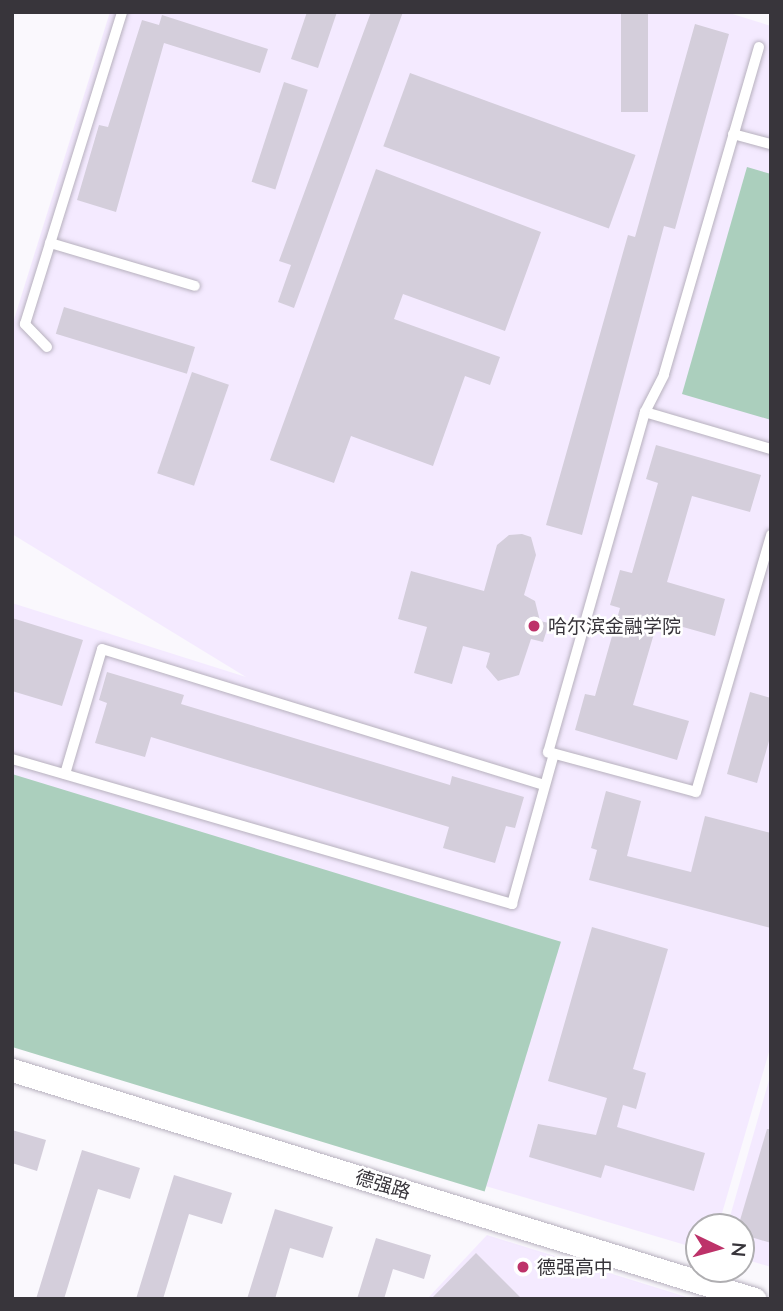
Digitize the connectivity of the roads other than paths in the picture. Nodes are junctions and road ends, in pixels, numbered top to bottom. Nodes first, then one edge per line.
1 (122, 12) edge
2 (759, 47) dead end
3 (733, 134) junction
4 (771, 144) edge
5 (50, 243) junction
6 (195, 286) dead end
7 (47, 347) dead end
8 (645, 412) junction
9 (771, 450) edge
10 (771, 535) edge
11 (554, 754) junction
12 (12, 759) edge
13 (65, 774) junction
14 (545, 785) junction
15 (12, 1058) edge
16 (12, 1070) edge
17 (685, 1263) edge
18 (751, 1283) edge
19 (771, 1289) edge
20 (754, 1299) edge

1 - 5 lane
2 - 3 lane
3 - 4 lane
3 - 8 lane
5 - 6 lane
5 - 7 lane
8 - 9 lane
8 - 11 lane
10 - 11 lane
11 - 14 lane
12 - 13 lane
13 - 14 lane
13 - 14 lane
15 - 17 street, 德强路
16 - 20 street, 德强路
18 - 19 street

